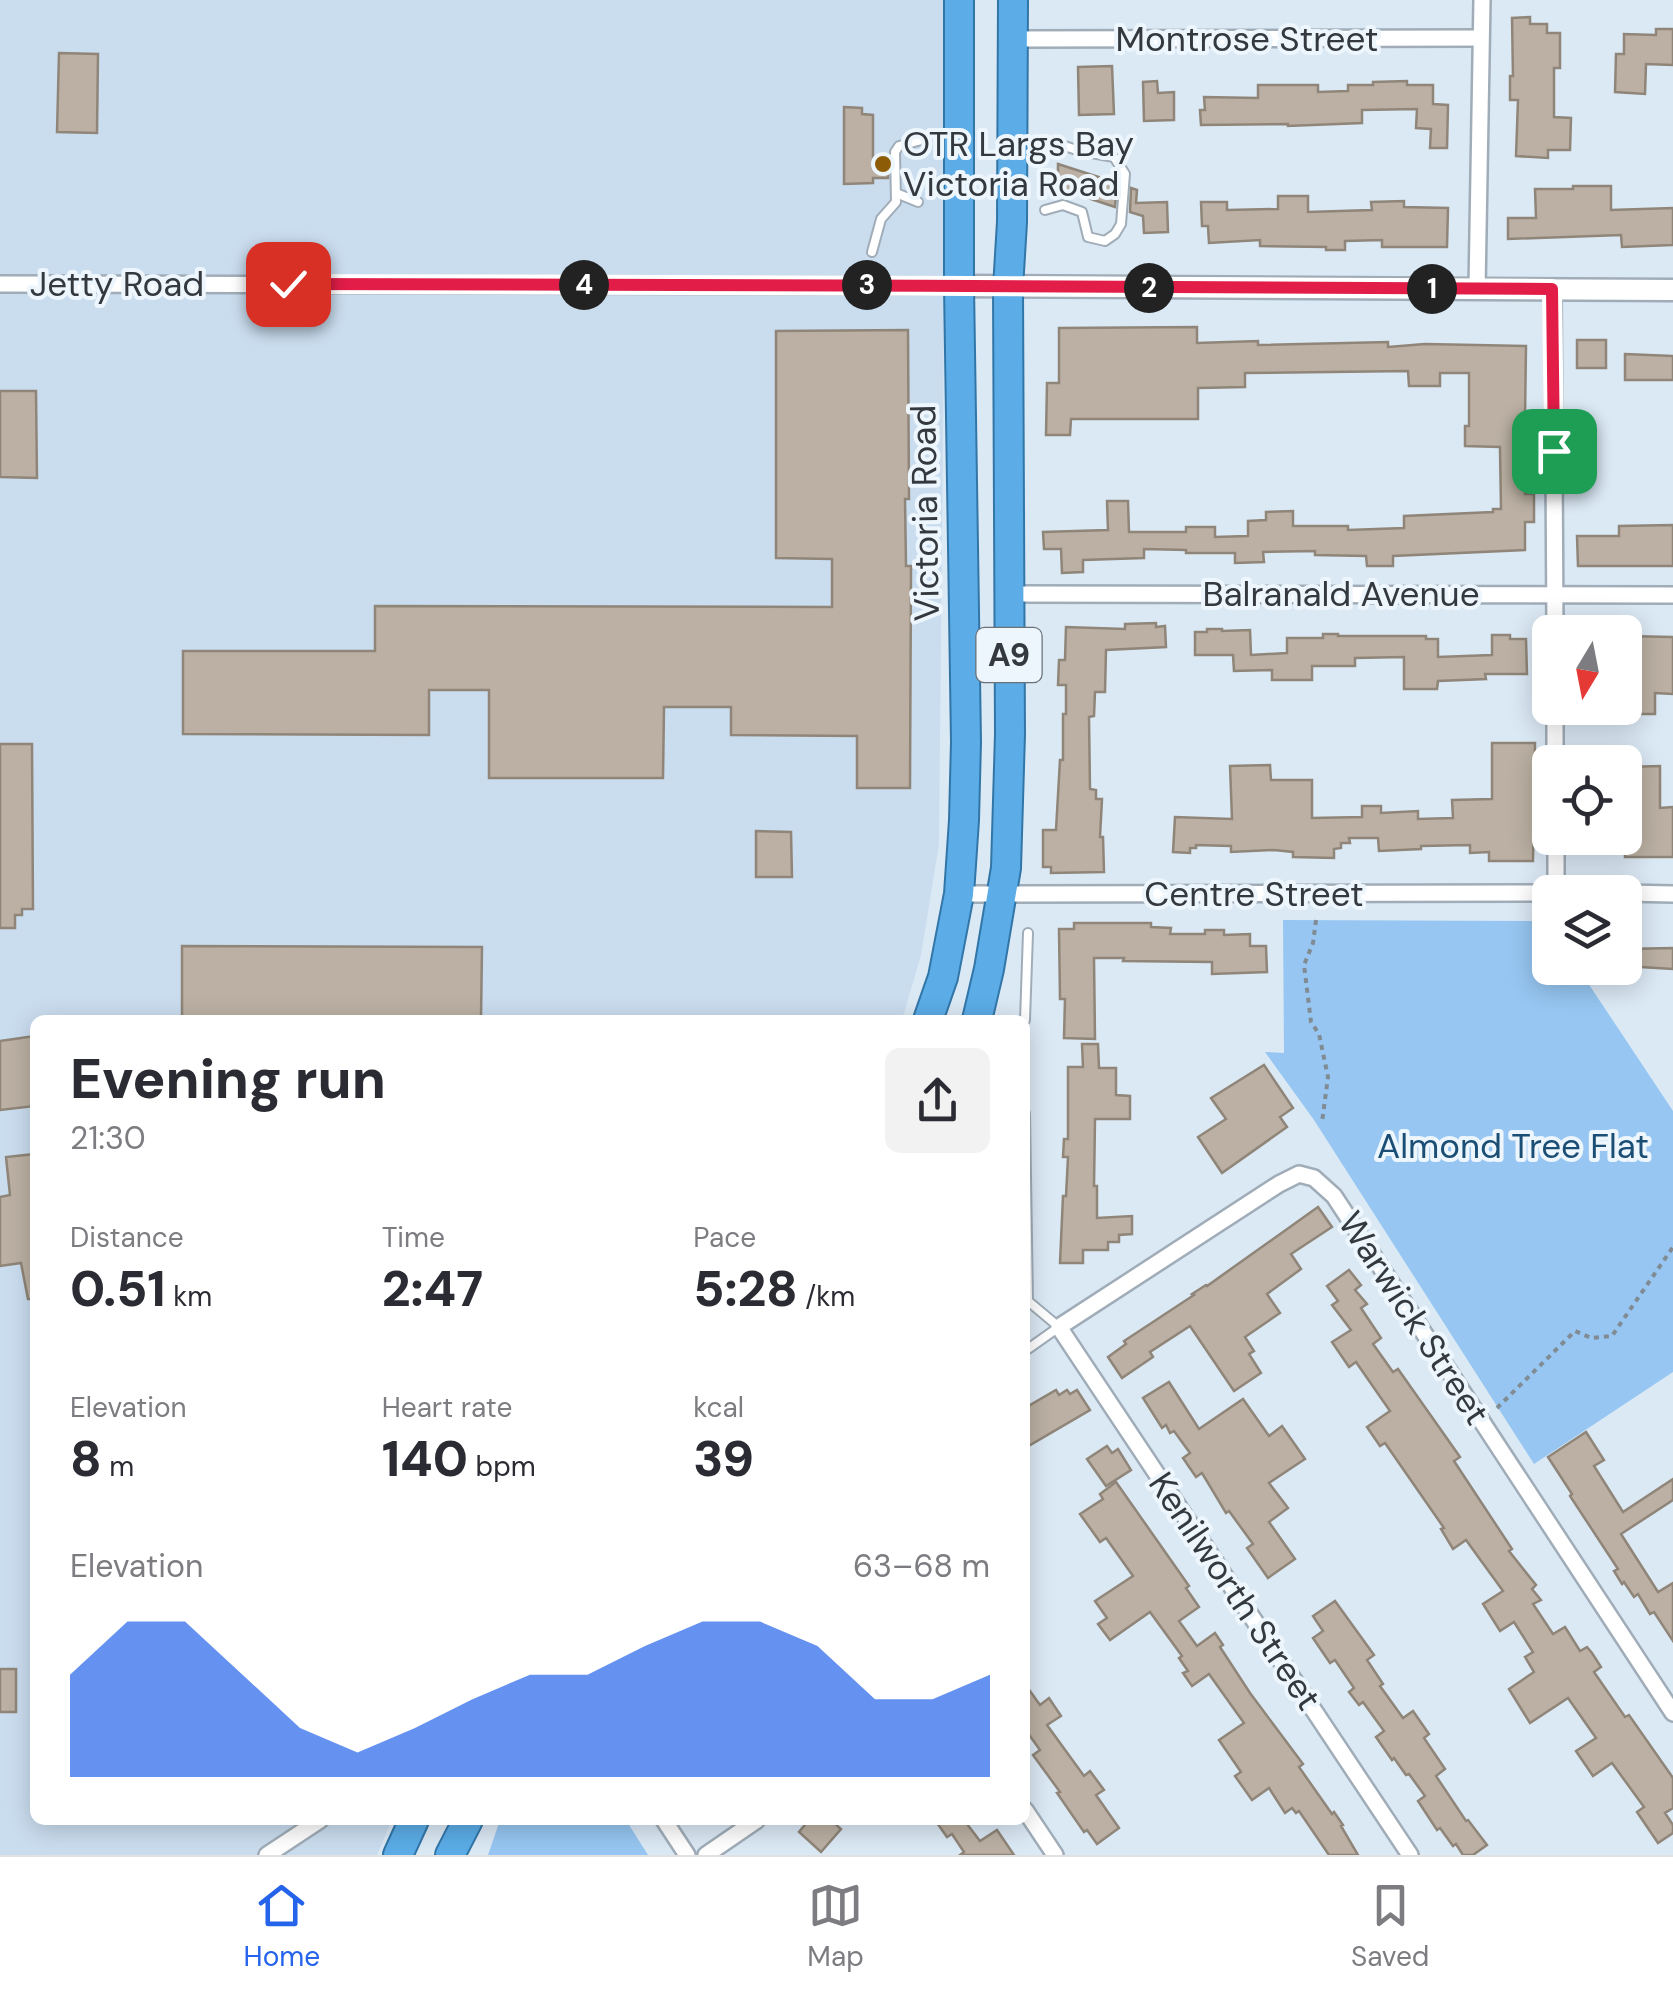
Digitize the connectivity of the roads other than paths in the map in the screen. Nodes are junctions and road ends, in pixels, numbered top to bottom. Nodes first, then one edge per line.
1 (959, 0) edge
2 (1013, 0) edge
3 (1482, 0) edge
4 (1480, 38) junction
5 (1014, 40) junction
6 (918, 140) dead end
7 (1052, 142) dead end
8 (896, 193) junction
9 (918, 202) dead end
10 (1045, 210) dead end
11 (872, 252) dead end
12 (0, 284) edge
13 (959, 286) junction
14 (1008, 288) junction
15 (1477, 289) junction
16 (1552, 289) junction
17 (1673, 290) edge
18 (1009, 594) junction
19 (1556, 595) junction
20 (1673, 595) edge
21 (1556, 615) edge
22 (1532, 893) edge
23 (959, 894) junction
24 (1642, 894) edge
25 (1673, 894) edge
26 (1002, 895) junction
27 (1028, 933) dead end
28 (930, 1015) edge
29 (977, 1015) edge
30 (1025, 1015) edge
31 (1030, 1303) edge
32 (1060, 1328) junction
33 (1030, 1348) edge
34 (1673, 1713) edge
35 (1030, 1818) edge
36 (312, 1825) edge
37 (412, 1825) edge
38 (465, 1825) edge
39 (667, 1825) edge
40 (749, 1825) edge
41 (266, 1855) edge
42 (398, 1855) edge
43 (450, 1855) edge
44 (687, 1855) edge
45 (706, 1855) edge
46 (1055, 1855) edge
47 (1410, 1855) edge

1 - 13 highway, Victoria Road / A9
2 - 5 highway, A9
3 - 4 street
4 - 5 street, Montrose Street
4 - 15 street
5 - 14 highway, A9
6 - 8 lane
7 - 10 lane
8 - 9 lane
8 - 11 lane
12 - 13 street, Jetty Road
13 - 14 street, Jetty Road
13 - 23 highway, Victoria Road / A9
14 - 15 street, Jetty Road
14 - 18 highway, A9
15 - 16 street, Jetty Road
16 - 17 street, Jetty Road
16 - 19 street
18 - 19 street, Balranald Avenue
18 - 26 highway, A9
19 - 20 street, Balranald Avenue
19 - 21 street
22 - 26 street, Centre Street
23 - 26 street, Centre Street
23 - 28 highway, Victoria Road / A9
24 - 25 street
26 - 29 highway, A9
27 - 30 lane
31 - 32 lane
32 - 33 lane
32 - 34 street, Warwick Street
32 - 47 street, Kenilworth Street
35 - 46 street
36 - 41 street
37 - 42 highway
38 - 43 highway
39 - 44 street
40 - 45 street

